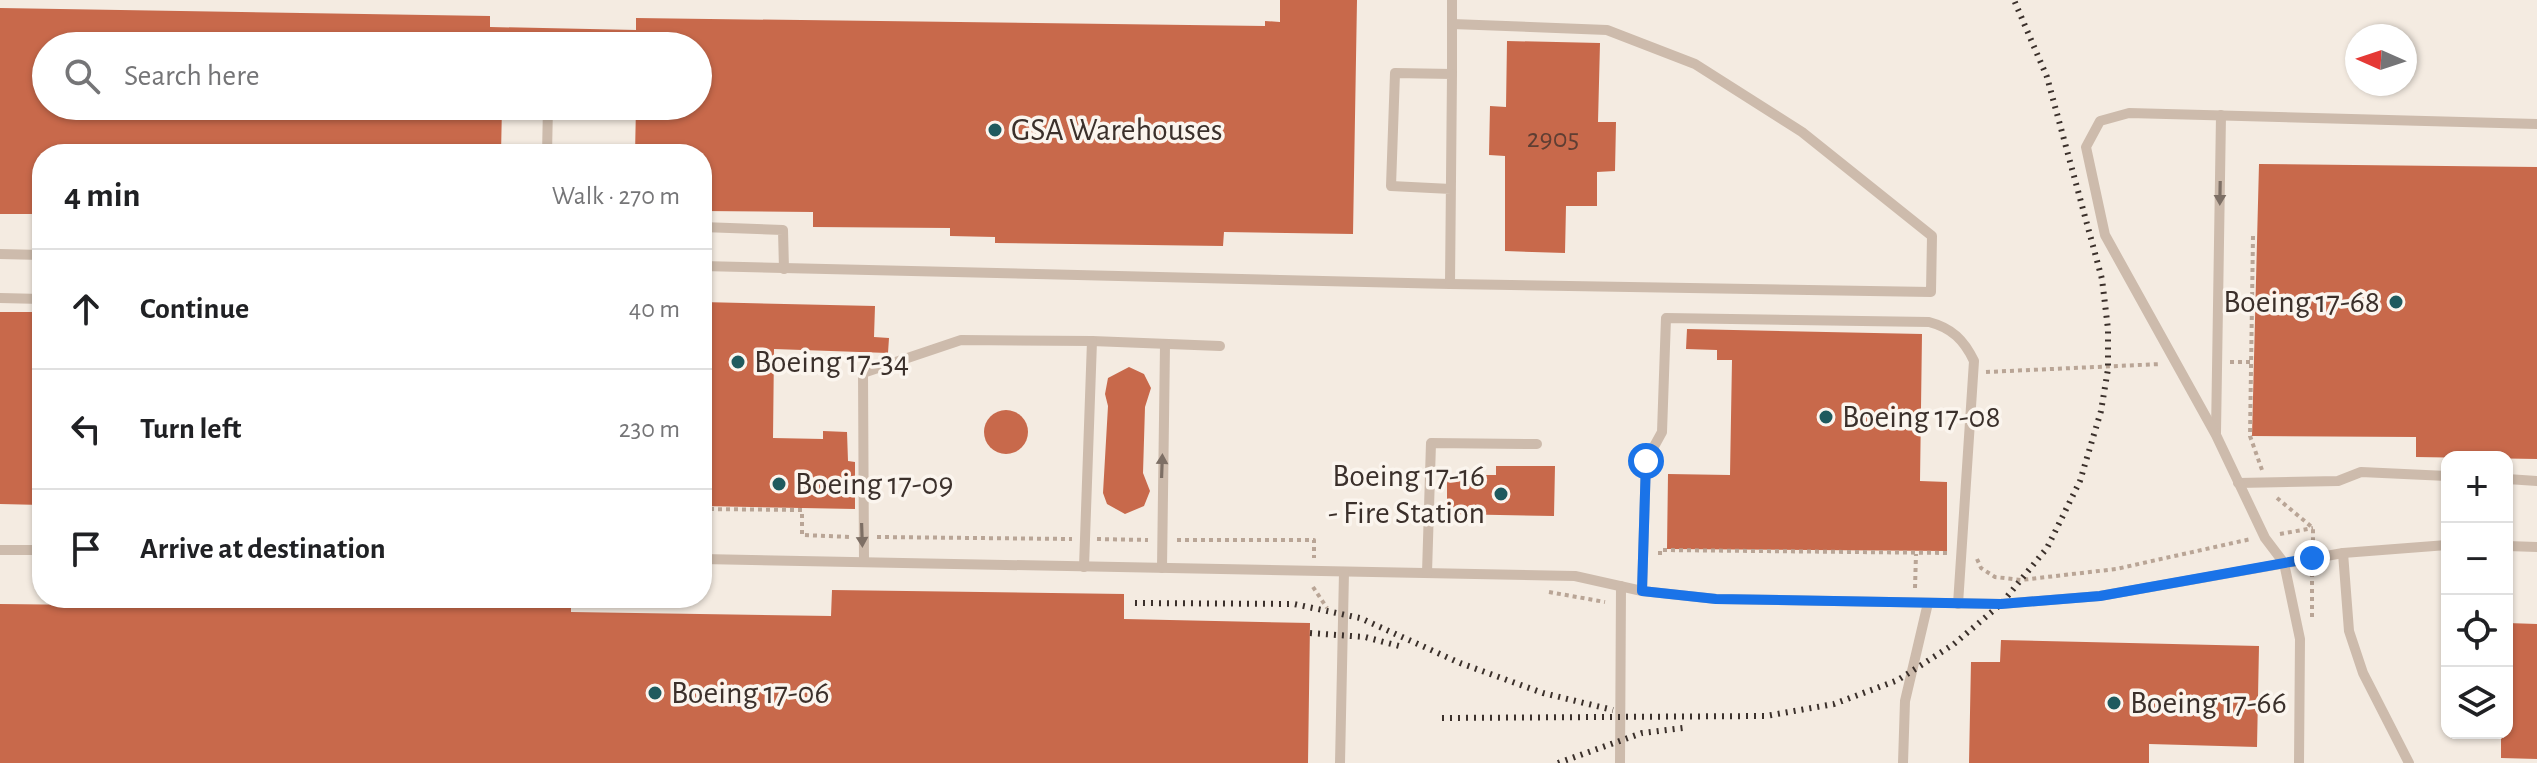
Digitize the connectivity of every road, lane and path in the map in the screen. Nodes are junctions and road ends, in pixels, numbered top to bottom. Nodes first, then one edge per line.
1 (1452, 0) edge
2 (1452, 24) junction
3 (1452, 74) junction
4 (2221, 115) junction
5 (548, 120) edge
6 (2537, 124) edge
7 (547, 144) edge
8 (1451, 189) junction
9 (712, 227) edge
10 (2253, 236) dead end
11 (0, 254) edge
12 (32, 255) edge
13 (712, 266) edge
14 (784, 269) junction
15 (1450, 284) junction
16 (0, 298) edge
17 (32, 299) edge
18 (1092, 341) junction
19 (1165, 345) junction
20 (1220, 346) dead end
21 (2176, 362) junction
22 (2217, 362) junction
23 (2251, 362) junction
24 (1982, 373) dead end
25 (2216, 435) junction
26 (1537, 444) dead end
27 (2441, 476) edge
28 (2513, 479) edge
29 (2266, 481) junction
30 (2537, 481) edge
31 (2238, 483) junction
32 (712, 509) edge
33 (2313, 528) junction
34 (861, 537) junction
35 (2265, 537) junction
36 (1085, 539) junction
37 (1160, 542) junction
38 (2441, 545) edge
39 (2513, 546) edge
40 (2537, 547) edge
41 (0, 550) edge
42 (32, 550) edge
43 (1959, 553) junction
44 (2343, 553) junction
45 (2312, 558) junction
46 (712, 559) edge
47 (1660, 559) dead end
48 (864, 562) junction
49 (2284, 563) junction
50 (1084, 567) junction
51 (1162, 568) junction
52 (1314, 571) junction
53 (1344, 572) junction
54 (1427, 573) junction
55 (1618, 586) junction
56 (1344, 588) junction
57 (1642, 591) junction
58 (1538, 592) dead end
59 (1928, 603) junction
60 (1958, 604) junction
61 (2312, 620) dead end
62 (1340, 763) edge
63 (1620, 763) edge
64 (1903, 763) edge
65 (2299, 763) edge
66 (2409, 763) edge

1 - 2 lane
2 - 3 lane
2 - 15 lane
3 - 8 lane
3 - 8 lane
4 - 6 lane
4 - 21 lane
4 -> 22 lane
5 - 7 lane
8 - 15 lane
9 - 14 lane
10 - 23 path
11 - 12 lane
13 - 14 lane
14 - 15 lane
16 - 17 lane
18 - 19 lane
18 -> 34 lane
18 - 36 lane
19 - 20 lane
37 -> 19 lane
21 - 24 path
21 - 25 lane
22 - 23 path
22 - 25 lane
23 - 29 path
25 - 31 lane
26 - 54 lane
27 - 29 lane
28 - 30 lane
29 - 31 lane
29 - 33 path
31 - 35 lane
32 - 34 path
33 - 35 path
33 - 45 path
34 - 36 path
34 - 48 lane
35 - 43 path
35 - 49 lane
36 - 37 path
36 - 50 lane
37 - 51 lane
37 - 52 path
38 - 44 lane
39 - 40 lane
41 - 42 lane
43 - 47 path
43 - 57 lane
43 - 60 lane
44 - 45 lane
44 - 66 lane
45 - 49 lane
45 - 61 path
46 - 48 lane
48 - 50 lane
49 - 60 lane
49 - 65 lane
50 - 51 lane
51 - 52 lane
52 - 53 lane
52 - 56 path
53 - 54 lane
53 - 56 lane
54 - 55 lane
55 - 57 lane
55 - 58 path
55 - 63 lane
56 - 62 lane
57 - 59 lane
59 - 60 lane
59 - 64 lane

